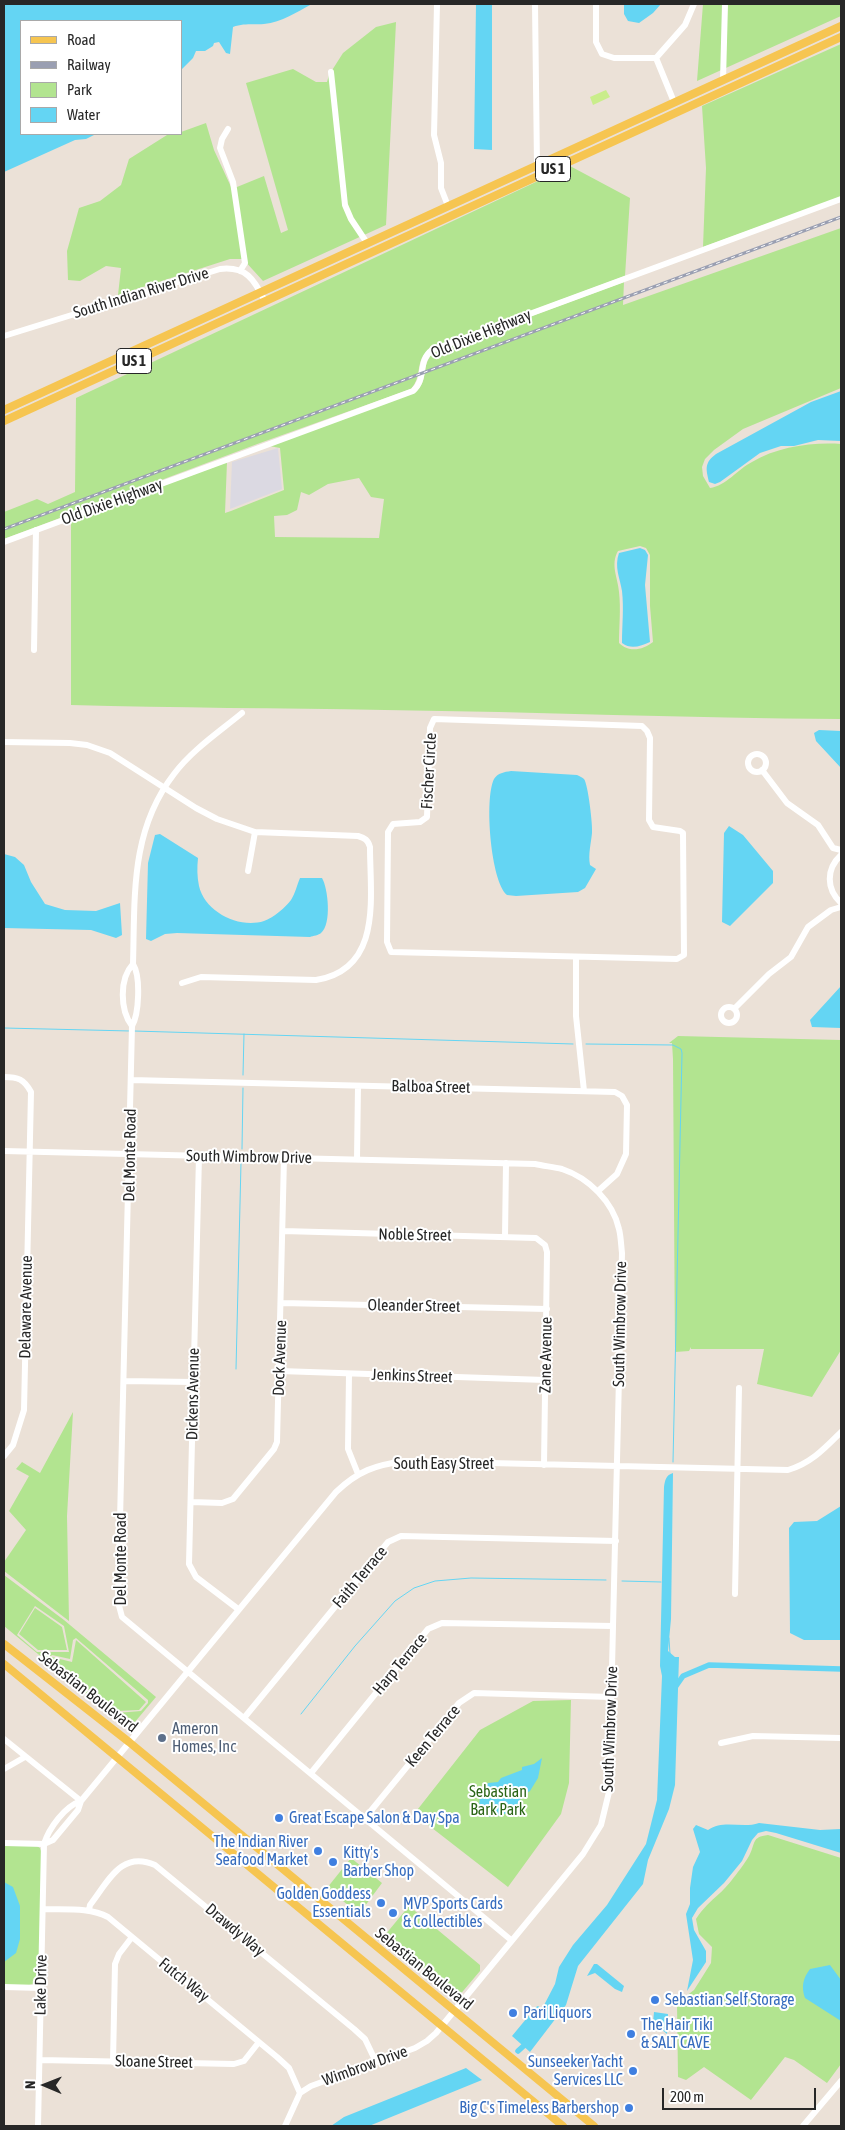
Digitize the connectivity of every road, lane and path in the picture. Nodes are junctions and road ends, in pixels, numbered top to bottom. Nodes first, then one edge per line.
1 (437, 4) edge
2 (535, 4) edge
3 (596, 4) edge
4 (694, 4) edge
5 (725, 4) edge
6 (841, 26) edge
7 (841, 37) edge
8 (656, 58) junction
9 (331, 72) dead end
10 (723, 80) junction
11 (674, 102) junction
12 (668, 116) junction
13 (228, 129) dead end
14 (537, 166) junction
15 (473, 195) junction
16 (841, 199) edge
17 (448, 206) junction
18 (469, 208) junction
19 (367, 243) junction
20 (240, 271) junction
21 (260, 292) junction
22 (265, 301) junction
23 (4, 336) edge
24 (4, 410) edge
25 (4, 421) edge
26 (36, 530) junction
27 (4, 542) edge
28 (34, 650) dead end
29 (242, 713) dead end
30 (4, 742) edge
31 (762, 770) dead end
32 (165, 787) junction
33 (255, 832) junction
34 (833, 848) junction
35 (841, 850) edge
36 (841, 854) edge
37 (834, 862) junction
38 (248, 872) dead end
39 (835, 896) junction
40 (841, 903) edge
41 (841, 907) edge
42 (831, 910) junction
43 (576, 958) junction
44 (133, 964) junction
45 (182, 984) dead end
46 (124, 995) junction
47 (137, 995) junction
48 (735, 1008) dead end
49 (132, 1026) junction
50 (4, 1077) edge
51 (131, 1080) junction
52 (358, 1086) junction
53 (584, 1091) junction
54 (4, 1151) edge
55 (30, 1152) junction
56 (130, 1154) junction
57 (199, 1156) junction
58 (284, 1158) junction
59 (357, 1159) junction
60 (506, 1163) junction
61 (598, 1191) junction
62 (283, 1231) junction
63 (504, 1237) junction
64 (545, 1245) joint
65 (282, 1303) junction
66 (547, 1309) junction
67 (280, 1371) junction
68 (349, 1374) junction
69 (545, 1380) junction
70 (124, 1381) junction
71 (193, 1382) junction
72 (739, 1388) dead end
73 (841, 1432) edge
74 (4, 1456) edge
75 (544, 1465) junction
76 (617, 1467) junction
77 (736, 1470) junction
78 (358, 1474) junction
79 (191, 1502) junction
80 (616, 1541) junction
81 (734, 1594) dead end
82 (238, 1610) junction
83 (613, 1626) junction
84 (4, 1644) edge
85 (4, 1664) edge
86 (188, 1672) junction
87 (611, 1697) junction
88 (244, 1718) junction
89 (841, 1738) edge
90 (4, 1739) edge
91 (129, 1742) junction
92 (721, 1743) dead end
93 (25, 1757) junction
94 (117, 1757) junction
95 (4, 1769) edge
96 (311, 1773) junction
97 (81, 1801) junction
98 (366, 1818) junction
99 (4, 1843) edge
100 (44, 1844) junction
101 (43, 1909) junction
102 (89, 1910) junction
103 (132, 1937) junction
104 (511, 1940) junction
105 (4, 1987) edge
106 (41, 1988) junction
107 (454, 2012) junction
108 (442, 2026) junction
109 (259, 2042) junction
110 (40, 2060) junction
111 (113, 2062) junction
112 (376, 2062) junction
113 (841, 2081) edge
114 (300, 2093) junction
115 (38, 2126) edge
116 (285, 2126) edge
117 (563, 2126) edge
118 (594, 2126) edge
119 (803, 2126) edge

1 - 17 street
2 - 14 street
3 - 8 street
4 - 8 street
5 - 10 street
6 - 10 main road, US 1
7 - 12 main road, US 1
8 - 11 street
9 - 19 street
10 - 11 main road, US 1
11 - 12 main road
11 - 14 main road, US 1
12 - 18 main road, US 1
13 - 20 street
14 - 15 main road, US 1
15 - 17 main road, US 1
15 - 18 main road
16 - 26 street, Old Dixie Highway
17 - 19 main road, US 1
18 - 22 main road, US 1
19 - 21 main road, US 1
20 - 21 street
20 - 23 street, South Indian River Drive
21 - 22 street
21 - 24 main road, US 1
22 - 25 main road, US 1
26 - 27 street, Old Dixie Highway
26 - 28 street
29 - 32 street
30 - 32 street
31 - 34 street
32 - 33 street
32 - 44 street
33 - 38 street
33 - 45 street
34 - 35 street
34 - 37 street
36 - 37 street
37 - 39 street
39 - 40 street
39 - 42 street
41 - 42 street
42 - 48 street
43 - 43 street, Fischer Circle
43 - 53 street
44 - 46 street
44 - 47 street
46 - 47 street
46 - 49 street
47 - 49 street
49 - 51 street, Del Monte Road
50 - 55 street, Delaware Avenue
51 - 52 street, Balboa Street
51 - 56 street, Del Monte Road
52 - 53 street, Balboa Street
52 - 59 street
53 - 61 street, Balboa Street
54 - 55 street, South Wimbrow Drive
55 - 56 street, South Wimbrow Drive
55 - 74 street, Delaware Avenue
56 - 57 street, South Wimbrow Drive
56 - 70 street, Del Monte Road
57 - 58 street, South Wimbrow Drive
57 - 71 street, Dickens Avenue
58 - 59 street, South Wimbrow Drive
58 - 62 street, Dock Avenue
59 - 60 street, South Wimbrow Drive
60 - 61 street, South Wimbrow Drive
60 - 63 street
61 - 76 street, South Wimbrow Drive
62 - 63 street, Noble Street
62 - 65 street, Dock Avenue
63 - 64 street, Noble Street
64 - 66 street, Zane Avenue
65 - 66 street, Oleander Street
65 - 67 street, Dock Avenue
66 - 69 street, Zane Avenue
67 - 68 street, Jenkins Street
67 - 79 street, Dock Avenue
68 - 69 street, Jenkins Street
68 - 78 street
69 - 75 street, Zane Avenue
70 - 71 street
70 - 86 street, Del Monte Road
71 - 79 street, Dickens Avenue
72 - 77 street
73 - 77 street, South Easy Street
75 - 76 street, South Easy Street
75 - 78 street, South Easy Street
76 - 77 street, South Easy Street
76 - 80 street, South Wimbrow Drive
77 - 81 street
78 - 82 street, South Easy Street
79 - 82 street, Dickens Avenue
80 - 83 street, South Wimbrow Drive
80 - 88 street, Faith Terrace
82 - 86 street, South Easy Street
83 - 87 street, South Wimbrow Drive
83 - 96 street, Harp Terrace
84 - 91 main road, Sebastian Boulevard
85 - 94 main road, Sebastian Boulevard
86 - 88 street, Del Monte Road
86 - 91 street, South Easy Street
87 - 98 street, Keen Terrace
87 - 104 street, South Wimbrow Drive
88 - 96 street, Del Monte Road
89 - 92 street
90 - 93 street
91 - 94 street, South Easy Street
91 - 107 main road, Sebastian Boulevard
93 - 95 street
93 - 97 street
94 - 97 street, South Easy Street
94 - 108 main road, Sebastian Boulevard
96 - 98 street, Del Monte Road
97 - 100 street, South Easy Street
98 - 104 street, Del Monte Road
99 - 100 street
100 - 101 street, Lake Drive
101 - 102 street, Futch Way
101 - 106 street, Lake Drive
102 - 103 street, Futch Way
102 - 112 street, Drawdy Way
103 - 109 street, Futch Way
103 - 111 street
104 - 107 street, South Wimbrow Drive
105 - 106 street
106 - 110 street, Lake Drive
107 - 108 street, Wimbrow Drive
107 - 118 main road, Sebastian Boulevard
108 - 112 street, Wimbrow Drive
108 - 117 main road, Sebastian Boulevard
109 - 111 street, Sloane Street
109 - 114 street, Futch Way
110 - 111 street, Sloane Street
110 - 115 street, Lake Drive
112 - 114 street, Wimbrow Drive
113 - 119 street
114 - 116 street

